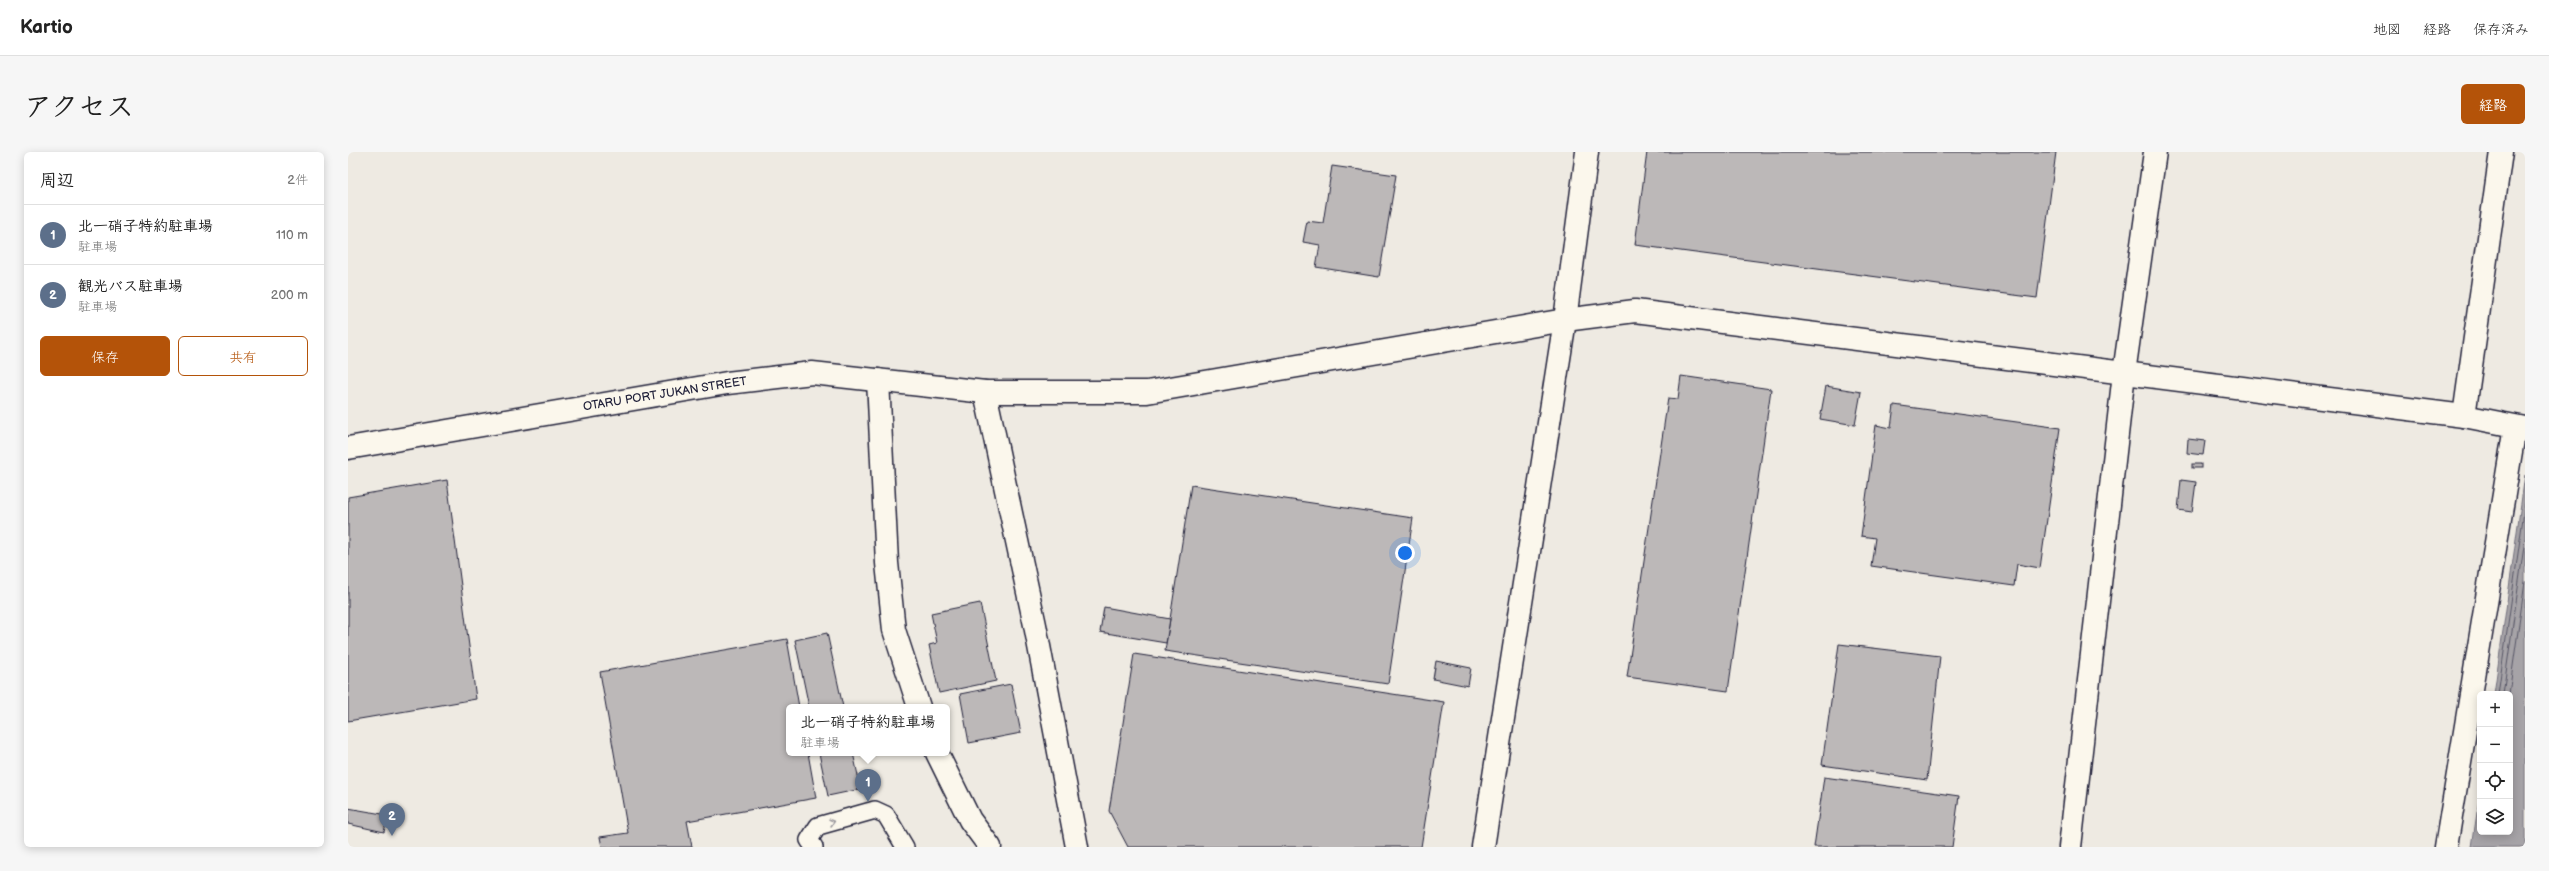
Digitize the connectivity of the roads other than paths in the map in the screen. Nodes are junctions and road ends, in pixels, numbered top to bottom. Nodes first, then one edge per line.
1 (1587, 152) edge
2 (2155, 152) edge
3 (2500, 152) edge
4 (1564, 320) junction
5 (2124, 373) junction
6 (878, 380) junction
7 (985, 392) junction
8 (2464, 416) junction
9 (2520, 427) edge
10 (348, 448) edge
11 (918, 704) edge
12 (939, 756) edge
13 (814, 847) edge
14 (904, 847) edge
15 (990, 847) edge
16 (1077, 847) edge
17 (1483, 847) edge
18 (2070, 847) edge
19 (2446, 847) edge

1 - 4 street
2 - 5 street
3 - 8 street
4 - 5 street, OTARU PORT JUKAN STREET
4 - 7 street, OTARU PORT JUKAN STREET
4 - 17 street
5 - 8 street, OTARU PORT JUKAN STREET
5 - 18 street
6 - 7 street, OTARU PORT JUKAN STREET
6 - 10 street, OTARU PORT JUKAN STREET
6 - 11 street
7 - 16 street
8 - 9 street, OTARU PORT JUKAN STREET
9 - 19 street
12 - 15 street
13 -> 14 lane

